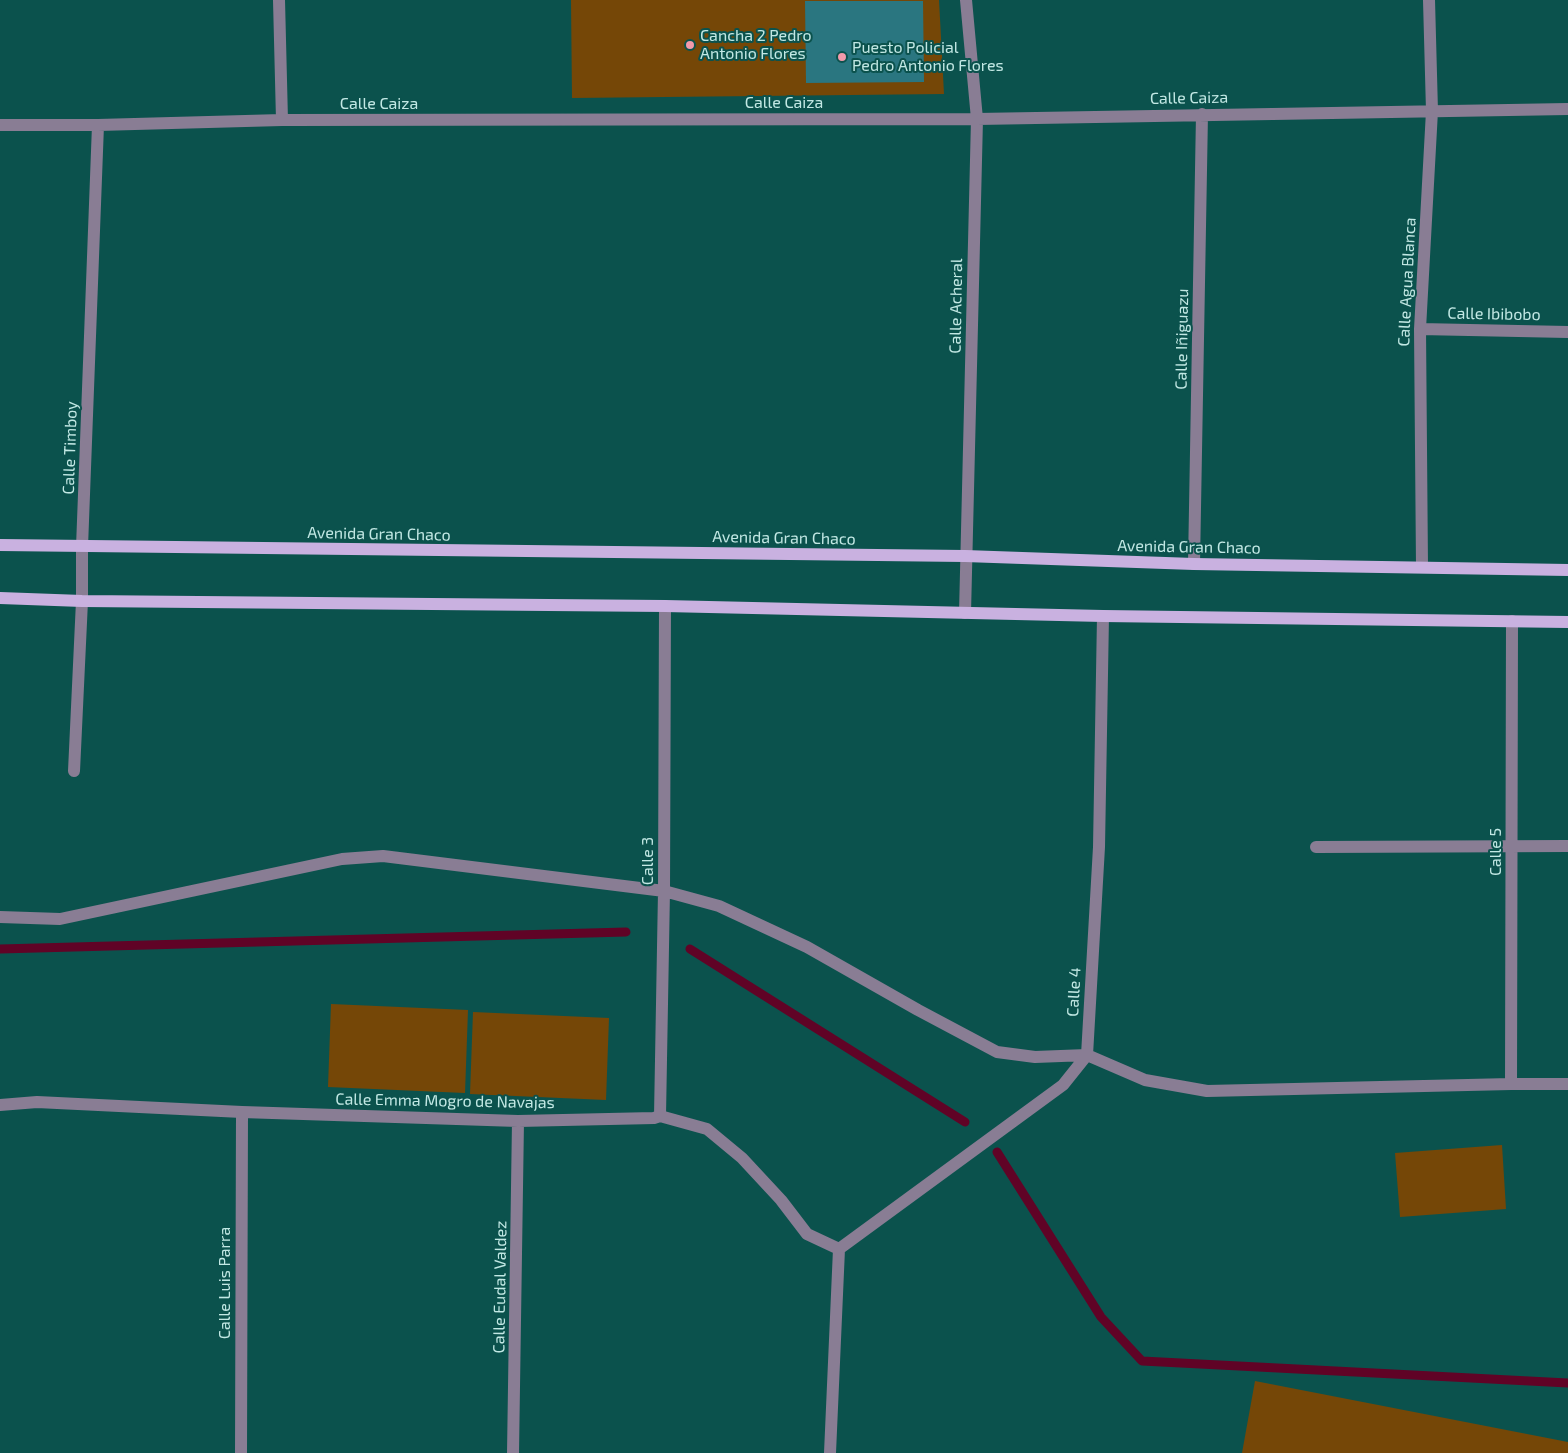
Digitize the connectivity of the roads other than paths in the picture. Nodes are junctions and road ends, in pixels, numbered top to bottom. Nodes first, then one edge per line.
1 (279, 0) edge
2 (966, 0) edge
3 (1429, 0) edge
4 (1568, 109) edge
5 (1432, 111) junction
6 (1202, 114) junction
7 (977, 119) junction
8 (282, 120) junction
9 (0, 125) edge
10 (98, 125) junction
11 (1420, 329) junction
12 (1568, 332) edge
13 (0, 545) edge
14 (82, 547) junction
15 (965, 556) junction
16 (1194, 564) junction
17 (1422, 567) junction
18 (1568, 570) edge
19 (0, 598) edge
20 (82, 600) junction
21 (665, 606) junction
22 (965, 612) junction
23 (1103, 616) junction
24 (1512, 621) junction
25 (1568, 622) edge
26 (74, 771) dead end
27 (1512, 845) junction
28 (1568, 846) edge
29 (1316, 847) dead end
30 (664, 891) junction
31 (0, 916) edge
32 (1087, 1055) junction
33 (1512, 1084) junction
34 (1568, 1084) edge
35 (0, 1105) edge
36 (242, 1112) junction
37 (660, 1116) junction
38 (518, 1121) junction
39 (839, 1250) junction
40 (241, 1453) edge
41 (513, 1453) edge
42 (830, 1453) edge

1 - 8 street
2 - 7 street, Calle Acheral
3 - 5 street, Calle Agua Blanca
4 - 5 street, Calle Caiza
5 - 6 street, Calle Caiza
5 - 11 street, Calle Agua Blanca
6 - 7 street, Calle Caiza
6 - 16 street, Calle Iñiguazu
7 - 8 street, Calle Caiza
7 - 15 street, Calle Acheral
8 - 10 street, Calle Caiza
9 - 10 street, Calle Caiza
10 - 14 street, Calle Timboy
11 - 12 street, Calle Ibibobo
11 - 17 street, Calle Agua Blanca
13 - 14 main road, Avenida Gran Chaco
14 - 15 main road, Avenida Gran Chaco
14 - 20 street, Calle Timboy
15 - 16 main road, Avenida Gran Chaco
15 - 22 street, Calle Acheral
16 - 17 main road, Avenida Gran Chaco
17 - 18 main road, Avenida Gran Chaco
19 - 20 main road
20 - 21 main road
20 - 26 street, Calle Timboy
21 - 22 main road
21 - 30 street, Calle 3
22 - 23 main road
23 - 24 main road
23 - 32 street, Calle 4
24 - 25 main road
24 - 27 street, Calle 5
27 - 28 street
27 - 29 street
27 - 33 street, Calle 5
30 - 31 street
30 - 32 street
30 - 37 street, Calle 3
32 - 33 street
32 - 39 street
33 - 34 street
35 - 36 street, Calle Emma Mogro de Navajas
36 - 38 street, Calle Emma Mogro de Navajas
36 - 40 street, Calle Luis Parra
37 - 38 street, Calle Emma Mogro de Navajas
37 - 39 street, Calle Emma Mogro de Navajas
38 - 41 street, Calle Eudal Valdez
39 - 42 street

